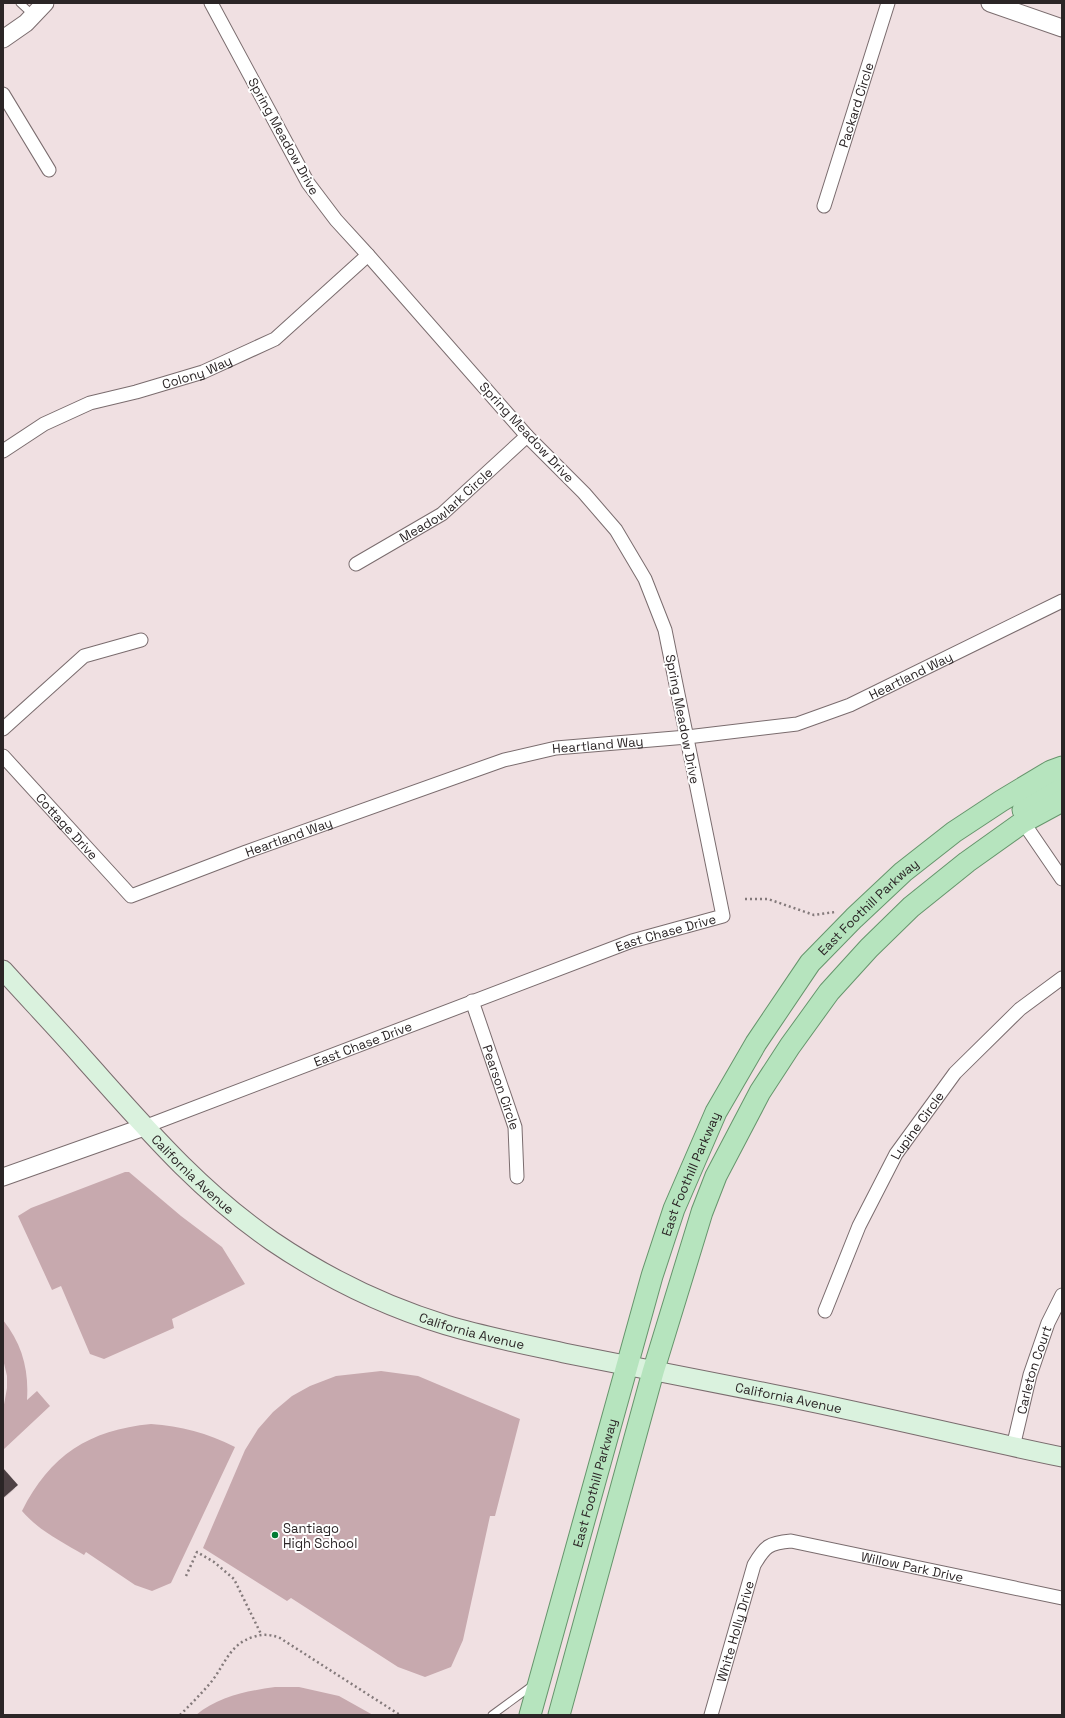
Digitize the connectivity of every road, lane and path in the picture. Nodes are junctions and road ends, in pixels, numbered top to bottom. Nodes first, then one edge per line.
1 (20, 3) edge
2 (45, 3) edge
3 (211, 3) edge
4 (888, 3) edge
5 (990, 3) edge
6 (34, 15) junction
7 (1062, 28) edge
8 (3, 39) edge
9 (3, 94) edge
10 (49, 170) dead end
11 (824, 206) dead end
12 (368, 255) junction
13 (527, 436) junction
14 (3, 451) edge
15 (356, 564) dead end
16 (1062, 602) edge
17 (141, 640) dead end
18 (3, 729) edge
19 (687, 737) junction
20 (3, 756) edge
21 (1062, 767) edge
22 (1062, 784) edge
23 (1062, 801) edge
24 (1023, 822) junction
25 (1062, 879) edge
26 (131, 896) joint
27 (744, 899) dead end
28 (835, 912) dead end
29 (723, 916) joint
30 (3, 970) edge
31 (1062, 978) edge
32 (472, 1001) junction
33 (144, 1127) junction
34 (3, 1177) edge
35 (517, 1177) dead end
36 (1062, 1295) edge
37 (825, 1311) dead end
38 (627, 1366) junction
39 (653, 1372) junction
40 (1013, 1447) junction
41 (1062, 1457) edge
42 (763, 1550) joint
43 (186, 1576) dead end
44 (1062, 1598) edge
45 (261, 1634) junction
46 (539, 1680) junction
47 (180, 1715) edge
48 (400, 1715) edge
49 (492, 1715) edge
50 (530, 1715) edge
51 (559, 1715) edge
52 (711, 1715) edge

1 - 6 lane
2 - 6 street
3 - 12 street, Spring Meadow Drive
4 - 11 street, Packard Circle
5 - 7 street
6 - 8 street
9 - 10 street
12 - 13 street, Spring Meadow Drive
12 - 14 street, Colony Way
13 - 15 street, Meadowlark Circle
13 - 19 street, Spring Meadow Drive
16 - 19 street, Heartland Way
17 - 18 street
19 - 26 street, Heartland Way
19 - 29 street, Spring Meadow Drive
20 - 26 street, Cottage Drive
21 - 38 main road, East Foothill Parkway
22 - 24 main road
23 - 24 main road, East Foothill Parkway
24 - 25 street
24 - 39 main road, East Foothill Parkway
27 - 28 path
29 - 32 street, East Chase Drive
30 - 33 main road, California Avenue
31 - 37 street, Lupine Circle
32 - 33 street, East Chase Drive
32 - 35 street, Pearson Circle
33 - 34 street, East Chase Drive
33 - 38 main road, California Avenue
36 - 40 street, Carleton Court
38 - 39 main road, California Avenue
38 - 46 main road, East Foothill Parkway
39 - 40 main road, California Avenue
39 - 51 main road, East Foothill Parkway
40 - 41 main road, California Avenue
42 - 44 street, Willow Park Drive
42 - 52 street, White Holly Drive
43 - 45 path
45 - 47 path
45 - 48 path
46 - 49 lane
46 - 50 main road, East Foothill Parkway

